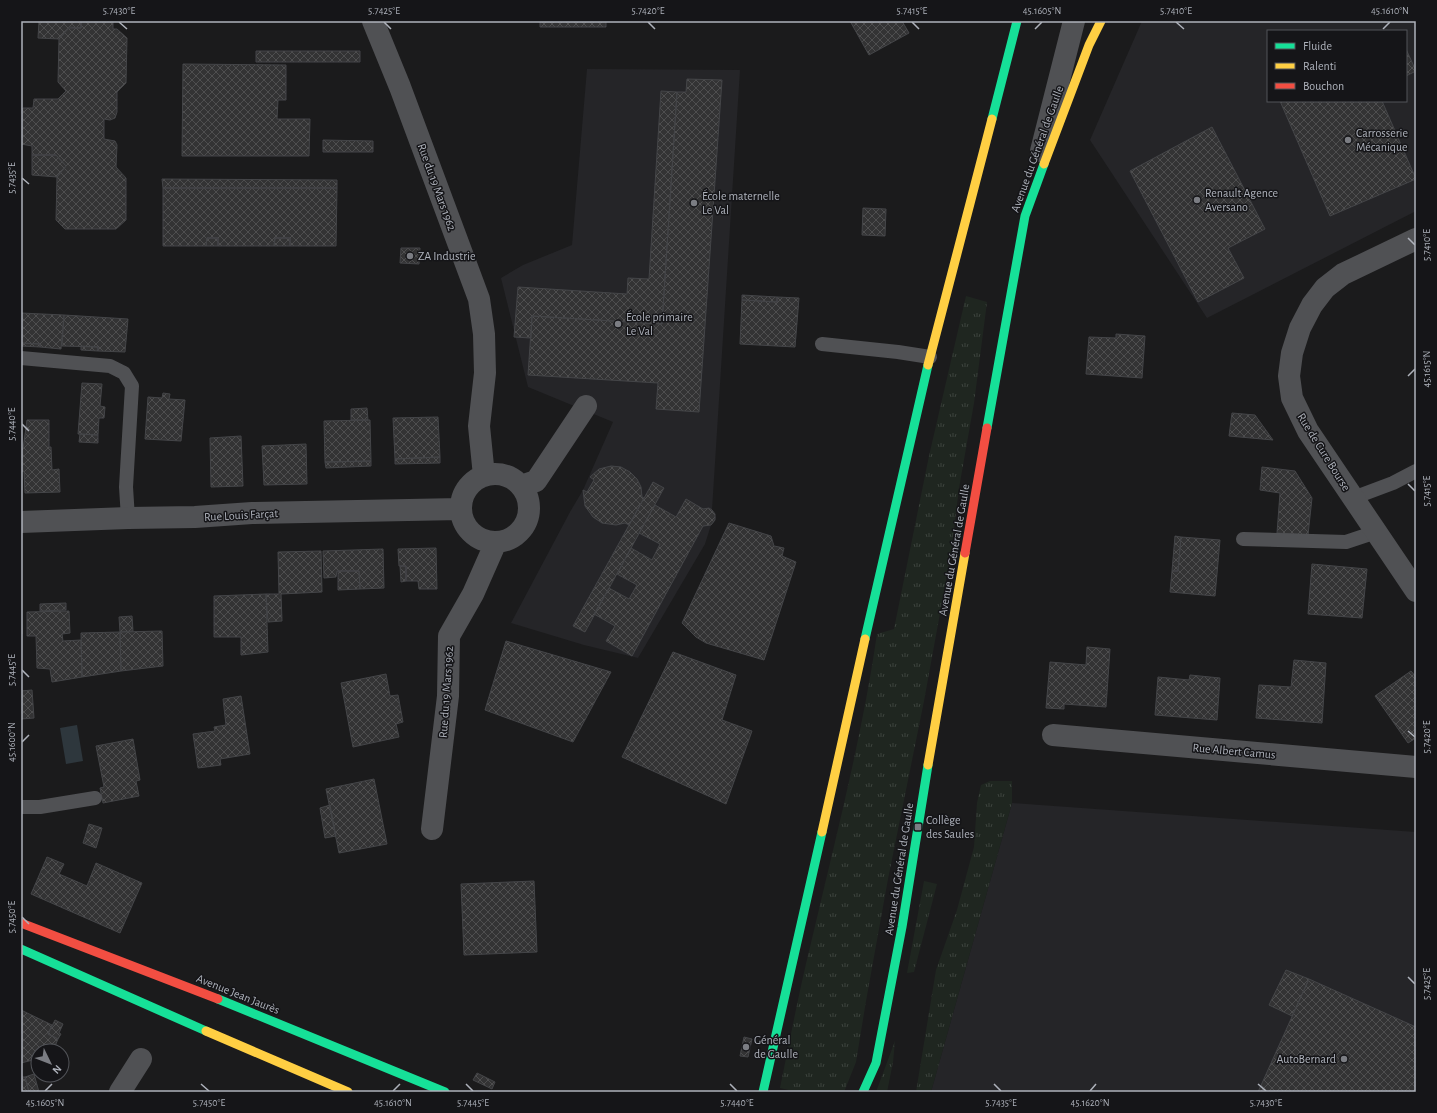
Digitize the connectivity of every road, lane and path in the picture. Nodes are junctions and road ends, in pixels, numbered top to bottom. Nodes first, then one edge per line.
1 (373, 21) edge
2 (1017, 21) edge
3 (1074, 21) edge
4 (1101, 21) edge
5 (1025, 216) junction
6 (1416, 239) edge
7 (822, 344) dead end
8 (930, 357) junction
9 (21, 358) edge
10 (586, 406) dead end
11 (1416, 471) edge
12 (484, 476) junction
13 (521, 486) junction
14 (1353, 498) junction
15 (460, 509) junction
16 (128, 518) junction
17 (21, 522) edge
18 (1376, 532) junction
19 (1243, 539) dead end
20 (496, 542) junction
21 (1416, 591) edge
22 (1053, 735) dead end
23 (1416, 767) edge
24 (95, 798) dead end
25 (21, 808) edge
26 (432, 829) dead end
27 (21, 923) edge
28 (21, 949) edge
29 (141, 1059) dead end
30 (120, 1092) edge
31 (348, 1092) edge
32 (445, 1092) edge
33 (763, 1092) edge
34 (863, 1092) edge

1 - 12 street, Rue du 19 Mars 1962
2 - 8 main road
3 - 5 street
4 - 5 main road, Avenue du Général de Gaulle
5 - 34 main road, Avenue du Général de Gaulle
6 - 14 street, Rue de Cure Bourse
7 - 8 lane
8 - 33 main road
9 - 16 lane
10 - 13 street
11 - 14 lane
12 - 13 street
12 - 15 street
13 - 20 street
14 - 18 street, Rue de Cure Bourse
15 - 16 street, Rue Louis Farçat
15 - 20 street
16 - 17 street, Rue Louis Farçat
18 - 19 lane
18 - 21 street, Rue de Cure Bourse
20 - 26 street, Rue du 19 Mars 1962
22 - 23 street, Rue Albert Camus
24 - 25 lane
27 - 32 main road, Avenue Jean Jaurès
28 - 31 main road
29 - 30 street

